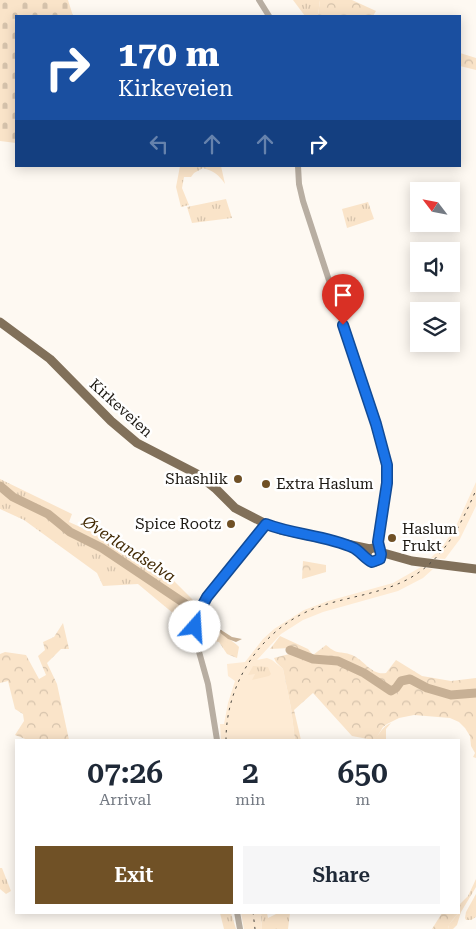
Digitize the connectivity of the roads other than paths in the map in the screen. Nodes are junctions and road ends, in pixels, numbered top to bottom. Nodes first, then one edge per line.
1 (259, 0) edge
2 (268, 15) edge
3 (298, 167) edge
4 (0, 322) edge
5 (263, 523) junction
6 (373, 551) junction
7 (412, 561) junction
8 (476, 569) edge
9 (217, 739) edge
10 (237, 914) edge
11 (240, 929) edge

1 - 2 street
3 - 6 street
4 - 5 main road, Kirkeveien
5 - 6 main road, Kirkeveien
5 - 9 street
6 - 7 main road, Kirkeveien
6 - 7 main road, Kirkeveien
7 - 8 main road, Kirkeveien
10 - 11 street

